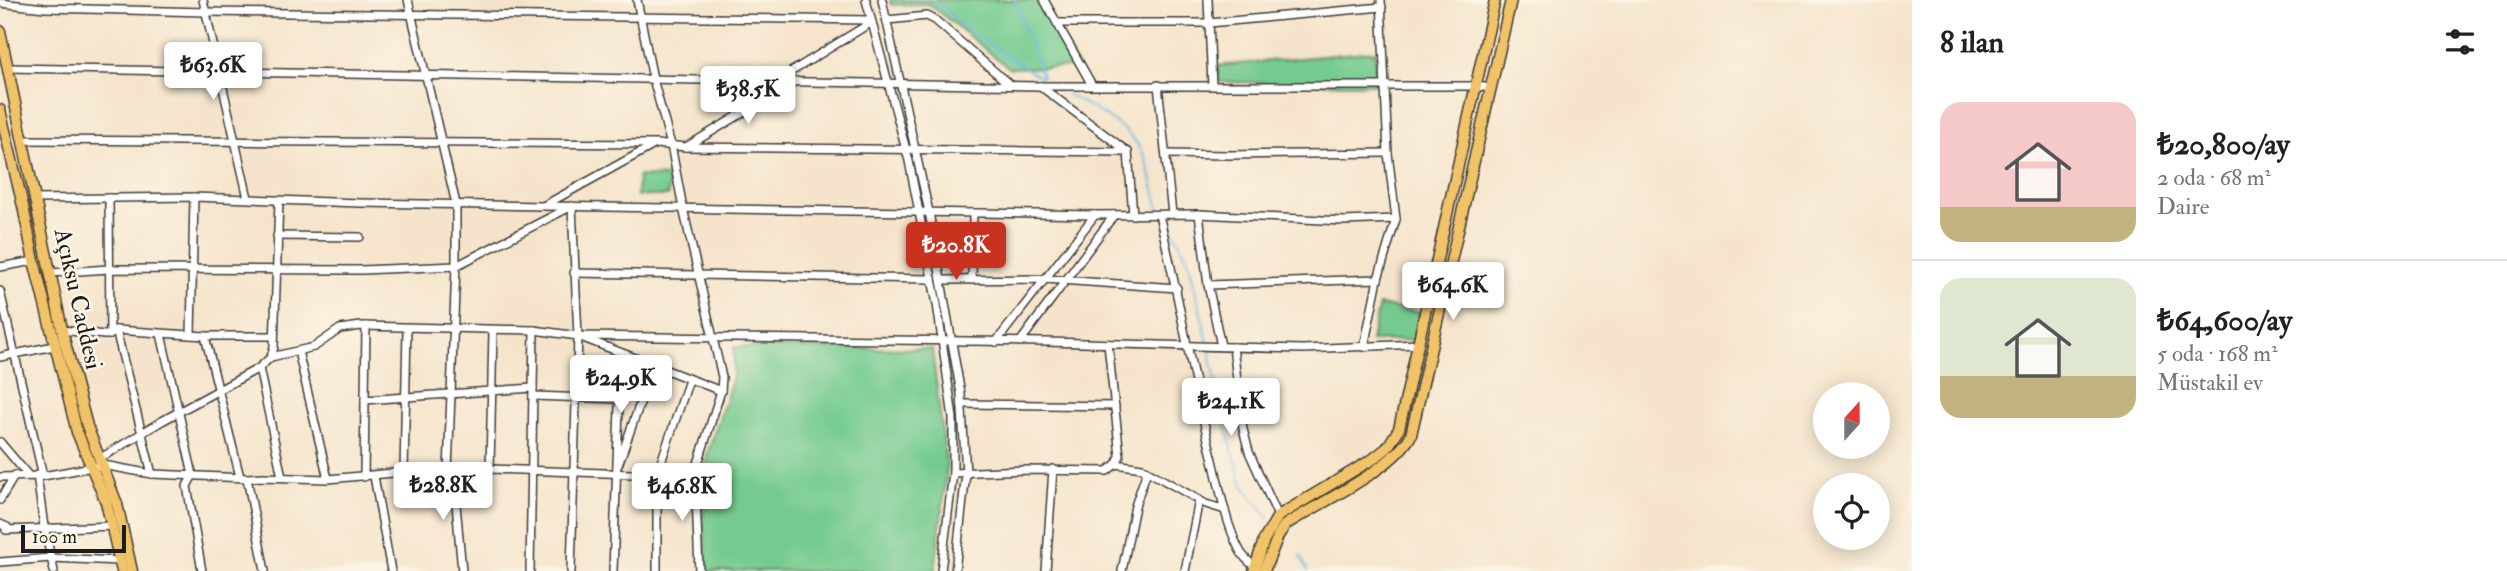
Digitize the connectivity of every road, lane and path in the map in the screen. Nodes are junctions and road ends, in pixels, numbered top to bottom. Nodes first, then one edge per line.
1 (203, 0) edge
2 (408, 0) edge
3 (637, 0) edge
4 (866, 0) edge
5 (882, 0) edge
6 (1044, 0) edge
7 (1208, 0) edge
8 (1495, 0) edge
9 (1511, 0) edge
10 (1382, 3) edge
11 (0, 4) edge
12 (206, 12) junction
13 (411, 14) junction
14 (640, 18) junction
15 (887, 20) junction
16 (871, 21) junction
17 (1057, 23) junction
18 (1209, 23) junction
19 (0, 31) edge
20 (7, 68) junction
21 (220, 74) junction
22 (426, 77) junction
23 (653, 79) junction
24 (775, 81) junction
25 (796, 81) junction
26 (890, 83) junction
27 (901, 83) junction
28 (1010, 85) junction
29 (1092, 85) junction
30 (1158, 85) junction
31 (1212, 85) junction
32 (1040, 86) junction
33 (1386, 86) junction
34 (1477, 86) junction
35 (1490, 88) junction
36 (0, 110) edge
37 (4, 140) edge
38 (22, 140) junction
39 (237, 141) junction
40 (440, 144) junction
41 (656, 144) junction
42 (671, 145) junction
43 (686, 147) junction
44 (911, 149) junction
45 (1128, 152) junction
46 (1388, 153) junction
47 (1166, 154) junction
48 (194, 197) junction
49 (109, 198) junction
50 (248, 198) junction
51 (34, 199) junction
52 (279, 200) junction
53 (456, 204) junction
54 (545, 205) junction
55 (572, 206) junction
56 (683, 208) junction
57 (919, 211) junction
58 (929, 212) junction
59 (973, 213) junction
60 (1172, 214) junction
61 (1199, 214) junction
62 (1095, 215) junction
63 (1114, 215) junction
64 (1133, 215) junction
65 (1159, 215) junction
66 (1396, 219) junction
67 (277, 236) junction
68 (360, 237) dead end
69 (34, 261) junction
70 (0, 267) edge
71 (456, 267) junction
72 (109, 269) junction
73 (193, 269) junction
74 (276, 270) junction
75 (50, 273) junction
76 (575, 273) junction
77 (700, 274) junction
78 (932, 279) junction
79 (1045, 279) junction
80 (1378, 279) junction
81 (942, 280) junction
82 (972, 280) junction
83 (1065, 280) junction
84 (1208, 285) junction
85 (1177, 288) junction
86 (0, 292) edge
87 (366, 326) junction
88 (407, 329) junction
89 (62, 330) junction
90 (453, 330) junction
91 (493, 330) junction
92 (534, 330) junction
93 (113, 332) junction
94 (161, 334) junction
95 (191, 335) junction
96 (205, 336) junction
97 (274, 336) junction
98 (578, 336) junction
99 (714, 338) junction
100 (953, 341) junction
101 (941, 342) junction
102 (996, 342) junction
103 (1020, 342) junction
104 (1108, 344) junction
105 (1419, 344) junction
106 (1186, 345) junction
107 (54, 346) junction
108 (1218, 346) junction
109 (1233, 347) junction
110 (1364, 347) junction
111 (298, 351) junction
112 (621, 353) junction
113 (15, 354) junction
114 (0, 357) edge
115 (271, 357) junction
116 (653, 367) junction
117 (259, 368) junction
118 (689, 380) junction
119 (219, 390) junction
120 (490, 391) junction
121 (721, 391) junction
122 (533, 392) junction
123 (450, 394) junction
124 (406, 397) junction
125 (576, 397) junction
126 (619, 399) junction
127 (365, 400) junction
128 (962, 404) junction
129 (1115, 406) junction
130 (180, 412) junction
131 (140, 434) junction
132 (0, 442) edge
133 (98, 464) junction
134 (1116, 464) junction
135 (490, 469) junction
136 (531, 469) junction
137 (1053, 469) junction
138 (450, 471) junction
139 (1147, 471) junction
140 (404, 472) junction
141 (573, 472) junction
142 (615, 472) junction
143 (695, 473) junction
144 (953, 473) junction
145 (966, 473) junction
146 (27, 474) junction
147 (152, 474) junction
148 (657, 474) junction
149 (15, 475) junction
150 (40, 475) junction
151 (193, 475) junction
152 (374, 476) junction
153 (0, 477) edge
154 (282, 477) junction
155 (364, 477) junction
156 (243, 478) junction
157 (328, 478) junction
158 (0, 500) edge
159 (1199, 500) junction
160 (1225, 510) junction
161 (1278, 516) junction
162 (0, 524) edge
163 (113, 526) junction
164 (44, 527) junction
165 (51, 558) junction
166 (0, 562) edge
167 (121, 566) edge
168 (1258, 570) edge
169 (54, 571) edge
170 (132, 571) edge
171 (202, 571) edge
172 (265, 571) edge
173 (391, 571) edge
174 (462, 571) edge
175 (530, 571) edge
176 (571, 571) edge
177 (614, 571) edge
178 (657, 571) edge
179 (699, 571) edge
180 (942, 571) edge
181 (954, 571) edge
182 (1046, 571) edge
183 (1122, 571) edge
184 (1185, 571) edge

1 - 12 street
2 - 13 street
3 - 14 street
4 - 16 street
5 - 15 street
6 - 17 street
7 - 18 street
8 - 34 main road
9 - 35 main road
10 - 18 street
10 - 33 street
11 - 12 street
12 - 13 street
12 - 21 street
13 - 14 street
13 - 22 street
14 - 16 street
14 - 23 street
15 - 27 street
15 - 28 street
16 - 24 street
16 - 26 street
17 - 18 street
17 - 29 street
18 - 31 street
19 - 20 main road, Açıksu Caddesi
20 - 21 street
20 - 38 main road, Açıksu Caddesi
21 - 22 street
21 - 39 street
22 - 23 street
22 - 40 street
23 - 24 street
23 - 42 street
24 - 25 street
25 - 26 street
25 - 43 street
26 - 27 street
26 - 44 street
27 - 28 street
27 - 44 street
28 - 32 street
29 - 30 street
29 - 32 street
30 - 31 street
30 - 47 street
31 - 33 street
32 - 45 street
33 - 34 street
33 - 46 street
34 - 35 street
34 - 105 main road
35 - 168 main road
36 - 37 main road, Açıksu Caddesi
37 - 69 main road, Açıksu Caddesi
38 - 39 street
38 - 51 main road, Açıksu Caddesi
39 - 40 street
39 - 50 street
40 - 41 street
40 - 53 street
41 - 42 street
41 - 54 street
42 - 43 street
42 - 56 street
43 - 44 street
44 - 45 street
44 - 57 street
44 - 58 street
45 - 64 street
46 - 47 street
46 - 66 street
47 - 60 street
48 - 49 street
48 - 50 street
48 - 73 street
49 - 51 street
49 - 72 street
50 - 52 street
51 - 75 main road, Açıksu Caddesi
52 - 53 street
52 - 67 street
53 - 54 street
53 - 71 street
54 - 55 street
55 - 56 street
55 - 71 street
55 - 76 street
56 - 57 street
56 - 77 street
57 - 58 street
57 - 78 street
58 - 59 street
58 - 81 street
59 - 62 street
59 - 82 street
60 - 61 street
60 - 65 street
61 - 66 street
61 - 84 street
62 - 63 street
62 - 79 street
63 - 64 street
63 - 83 street
64 - 65 street
65 - 85 street
66 - 80 street
67 - 68 street
67 - 74 street
69 - 70 street
69 - 107 main road, Açıksu Caddesi
71 - 74 street
71 - 90 street
72 - 73 street
72 - 75 street
72 - 93 street
73 - 74 street
73 - 95 street
74 - 97 street
75 - 89 main road, Açıksu Caddesi
76 - 77 street
76 - 98 street
77 - 78 street
77 - 99 street
78 - 101 street
79 - 82 street
79 - 83 street
79 - 102 street
80 - 84 street
80 - 110 street
81 - 82 street
81 - 100 street
83 - 85 street
83 - 103 street
84 - 108 street
85 - 106 street
86 - 113 street
87 - 88 street
87 - 111 street
87 - 127 street
88 - 90 street
88 - 124 street
89 - 93 street
89 - 133 main road, Açıksu Caddesi
90 - 91 street
90 - 123 street
91 - 92 street
91 - 120 street
92 - 98 street
92 - 122 street
93 - 94 street
93 - 131 street
94 - 95 street
94 - 130 street
95 - 96 street
96 - 97 street
96 - 119 street
97 - 115 street
98 - 99 street
98 - 112 street
98 - 125 street
99 - 101 street
99 - 121 street
100 - 101 street
100 - 102 street
100 - 128 street
101 - 144 street
102 - 103 street
103 - 104 street
104 - 106 street
104 - 129 street
105 - 110 street
105 - 161 main road
106 - 108 street
106 - 160 street
107 - 113 street
107 - 133 main road, Açıksu Caddesi
108 - 109 street
109 - 110 street
109 - 161 street
111 - 115 street
111 - 157 street
112 - 116 street
112 - 126 street
113 - 114 street
113 - 150 street
115 - 117 street
116 - 118 street
116 - 142 street
117 - 119 street
117 - 154 street
118 - 121 street
118 - 148 street
119 - 130 street
119 - 156 street
120 - 122 street
120 - 123 street
120 - 135 street
121 - 143 street
122 - 125 street
122 - 136 street
123 - 124 street
123 - 138 street
124 - 127 street
124 - 140 street
125 - 126 street
125 - 141 street
126 - 142 street
127 - 155 street
128 - 129 street
128 - 145 street
129 - 134 street
130 - 131 street
130 - 151 street
131 - 133 street
131 - 147 street
132 - 146 street
133 - 147 street
133 - 150 street
133 - 163 main road, Açıksu Caddesi
133 - 170 main road, Açıksu Caddesi
134 - 137 street
134 - 139 street
135 - 136 street
135 - 138 street
136 - 141 street
136 - 175 street
137 - 145 street
137 - 182 street
138 - 140 street
138 - 174 street
139 - 159 street
139 - 183 street
140 - 152 street
141 - 142 street
141 - 176 street
142 - 148 street
142 - 177 street
143 - 148 street
143 - 179 street
144 - 145 street
144 - 180 street
145 - 181 street
146 - 149 street
146 - 150 street
147 - 151 street
148 - 178 street
149 - 153 street
149 - 158 street
150 - 164 street
151 - 156 street
151 - 171 street
152 - 155 street
152 - 173 street
154 - 156 street
154 - 157 street
155 - 157 street
156 - 172 street
159 - 160 street
159 - 184 street
160 - 168 street
161 - 168 main road
162 - 164 street
163 - 164 street
163 - 167 main road, Açıksu Caddesi
164 - 165 street
165 - 166 street
165 - 167 street
165 - 169 street

